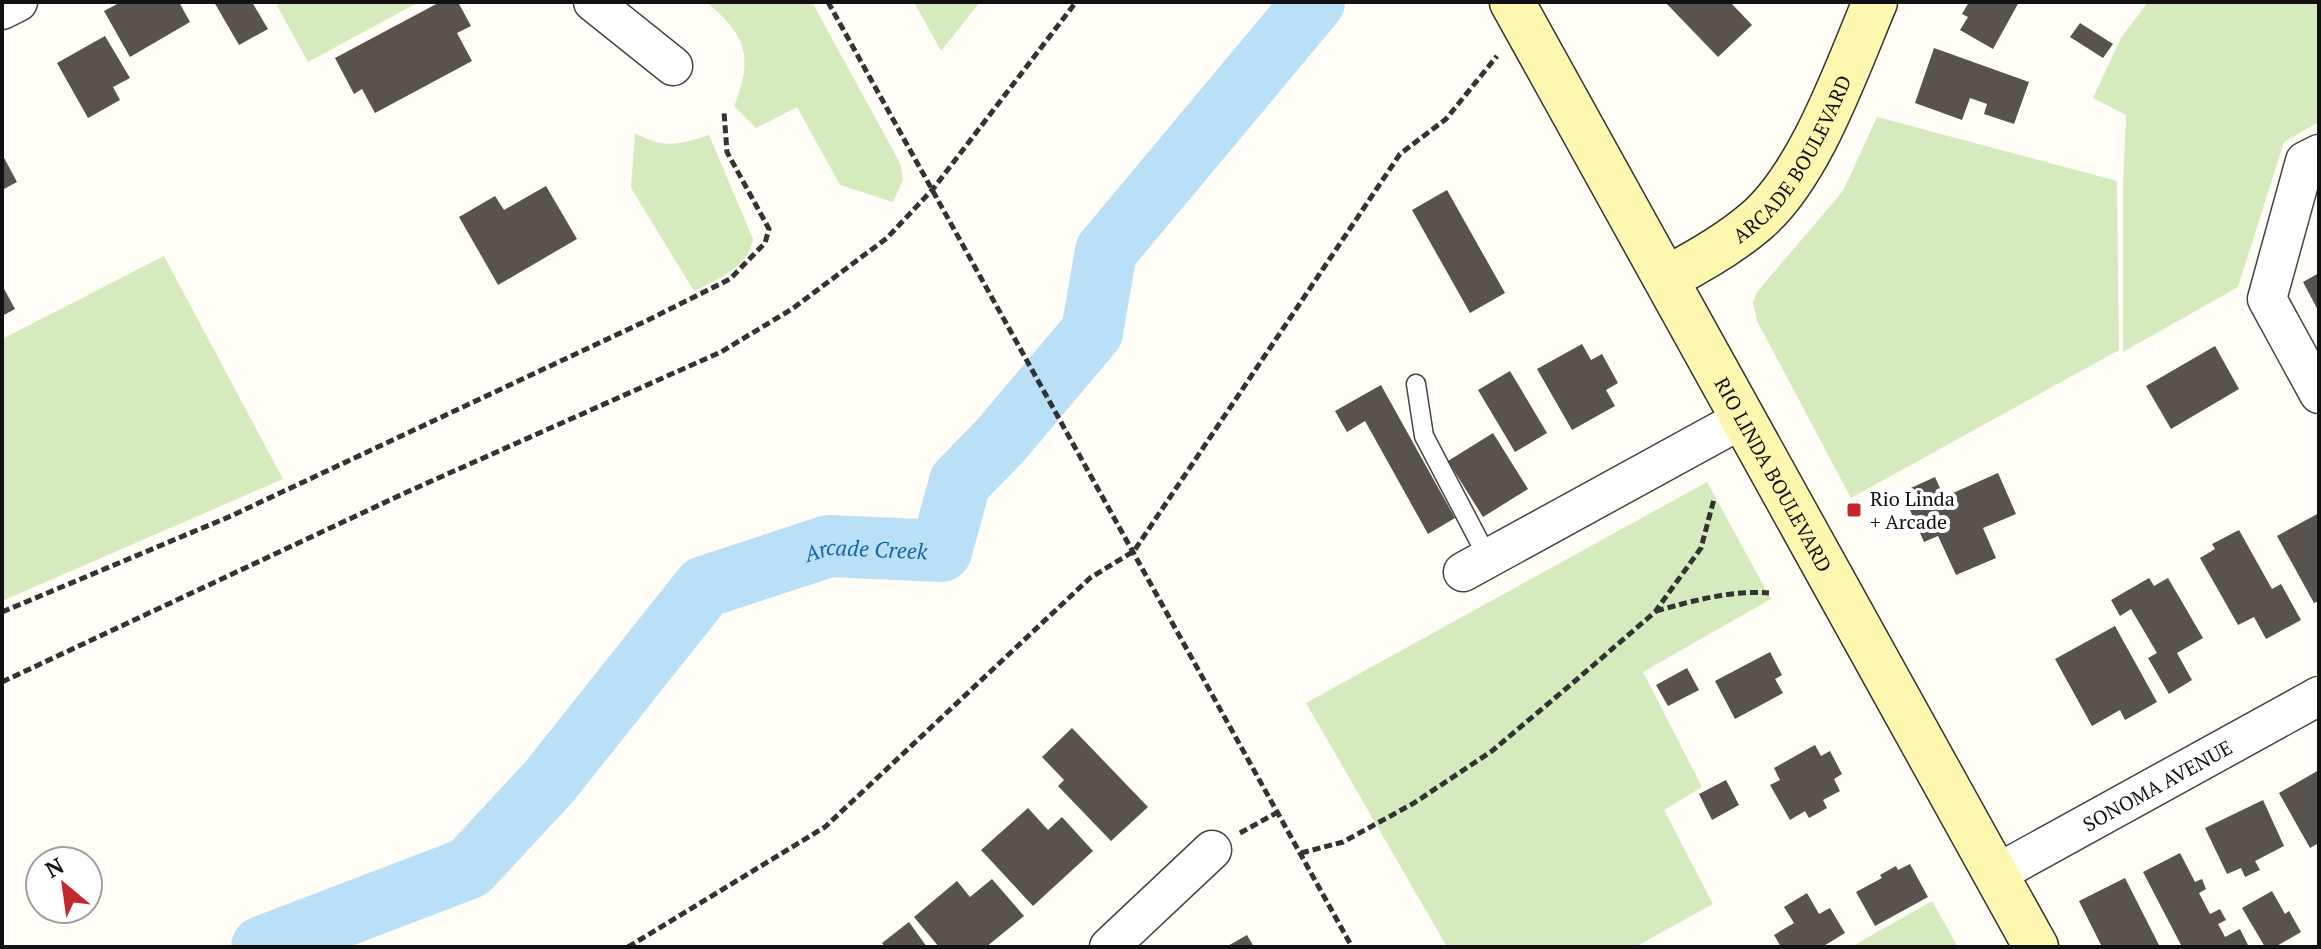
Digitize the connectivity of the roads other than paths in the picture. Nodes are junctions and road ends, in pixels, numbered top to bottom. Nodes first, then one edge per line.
1 (18, 2) edge
2 (593, 2) edge
3 (1875, 2) edge
4 (2, 10) edge
5 (1518, 12) edge
6 (673, 66) dead end
7 (2319, 154) edge
8 (1667, 278) junction
9 (1416, 384) dead end
10 (2319, 394) edge
11 (1744, 418) junction
12 (1476, 565) joint
13 (2319, 696) edge
14 (1212, 850) dead end
15 (1996, 874) junction
16 (1109, 947) edge
17 (2036, 947) edge

1 - 4 street
2 - 6 street
3 - 8 main road, ARCADE BOULEVARD
5 - 8 main road, RIO LINDA BOULEVARD
7 - 10 street
8 - 11 main road, RIO LINDA BOULEVARD
9 - 12 lane
11 - 12 street
11 - 15 main road, RIO LINDA BOULEVARD
13 - 15 street, SONOMA AVENUE
14 - 16 street
15 - 17 main road, RIO LINDA BOULEVARD

